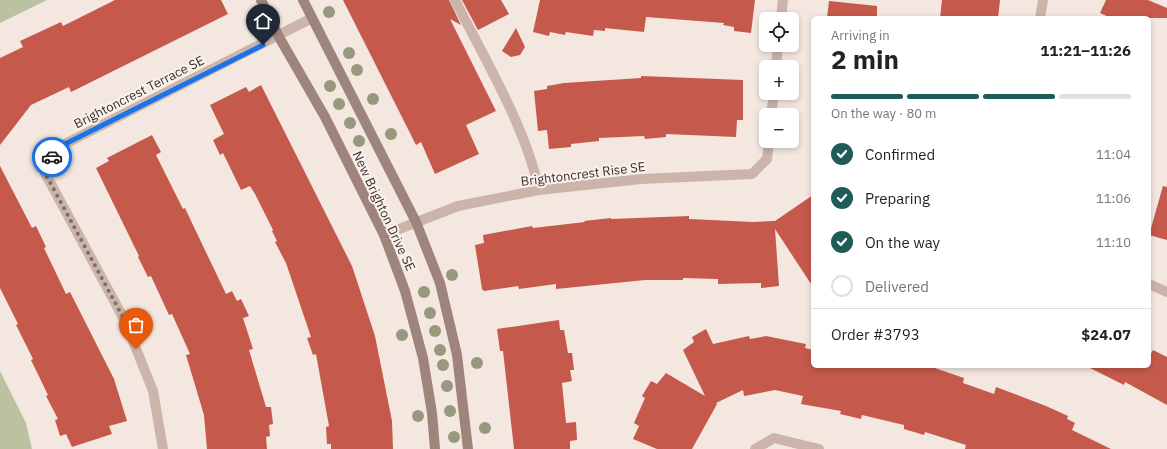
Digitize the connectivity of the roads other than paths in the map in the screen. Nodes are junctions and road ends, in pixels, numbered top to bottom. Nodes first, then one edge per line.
1 (261, 0) edge
2 (303, 0) edge
3 (455, 0) edge
4 (782, 0) edge
5 (1043, 0) edge
6 (781, 12) edge
7 (1040, 16) edge
8 (312, 18) junction
9 (279, 36) junction
10 (768, 148) edge
11 (538, 190) junction
12 (416, 222) junction
13 (384, 235) junction
14 (1151, 285) edge
15 (1167, 292) edge
16 (163, 449) edge
17 (435, 449) edge
18 (468, 449) edge
19 (755, 449) edge
20 (819, 449) edge

1 - 9 street, New Brighton Drive SE
2 - 8 street, New Brighton Drive SE
3 - 11 street
4 - 6 street
5 - 7 street
8 - 9 street, Brightoncrest Terrace SE
8 - 12 street, New Brighton Drive SE
9 - 13 street, New Brighton Drive SE
9 - 16 street, Brightoncrest Terrace SE
10 - 11 street, Brightoncrest Rise SE
11 - 12 street, Brightoncrest Rise SE
12 - 13 street, Brightoncrest Rise SE
12 - 18 street, New Brighton Drive SE
13 - 17 street, New Brighton Drive SE
14 - 15 street
19 - 20 street

